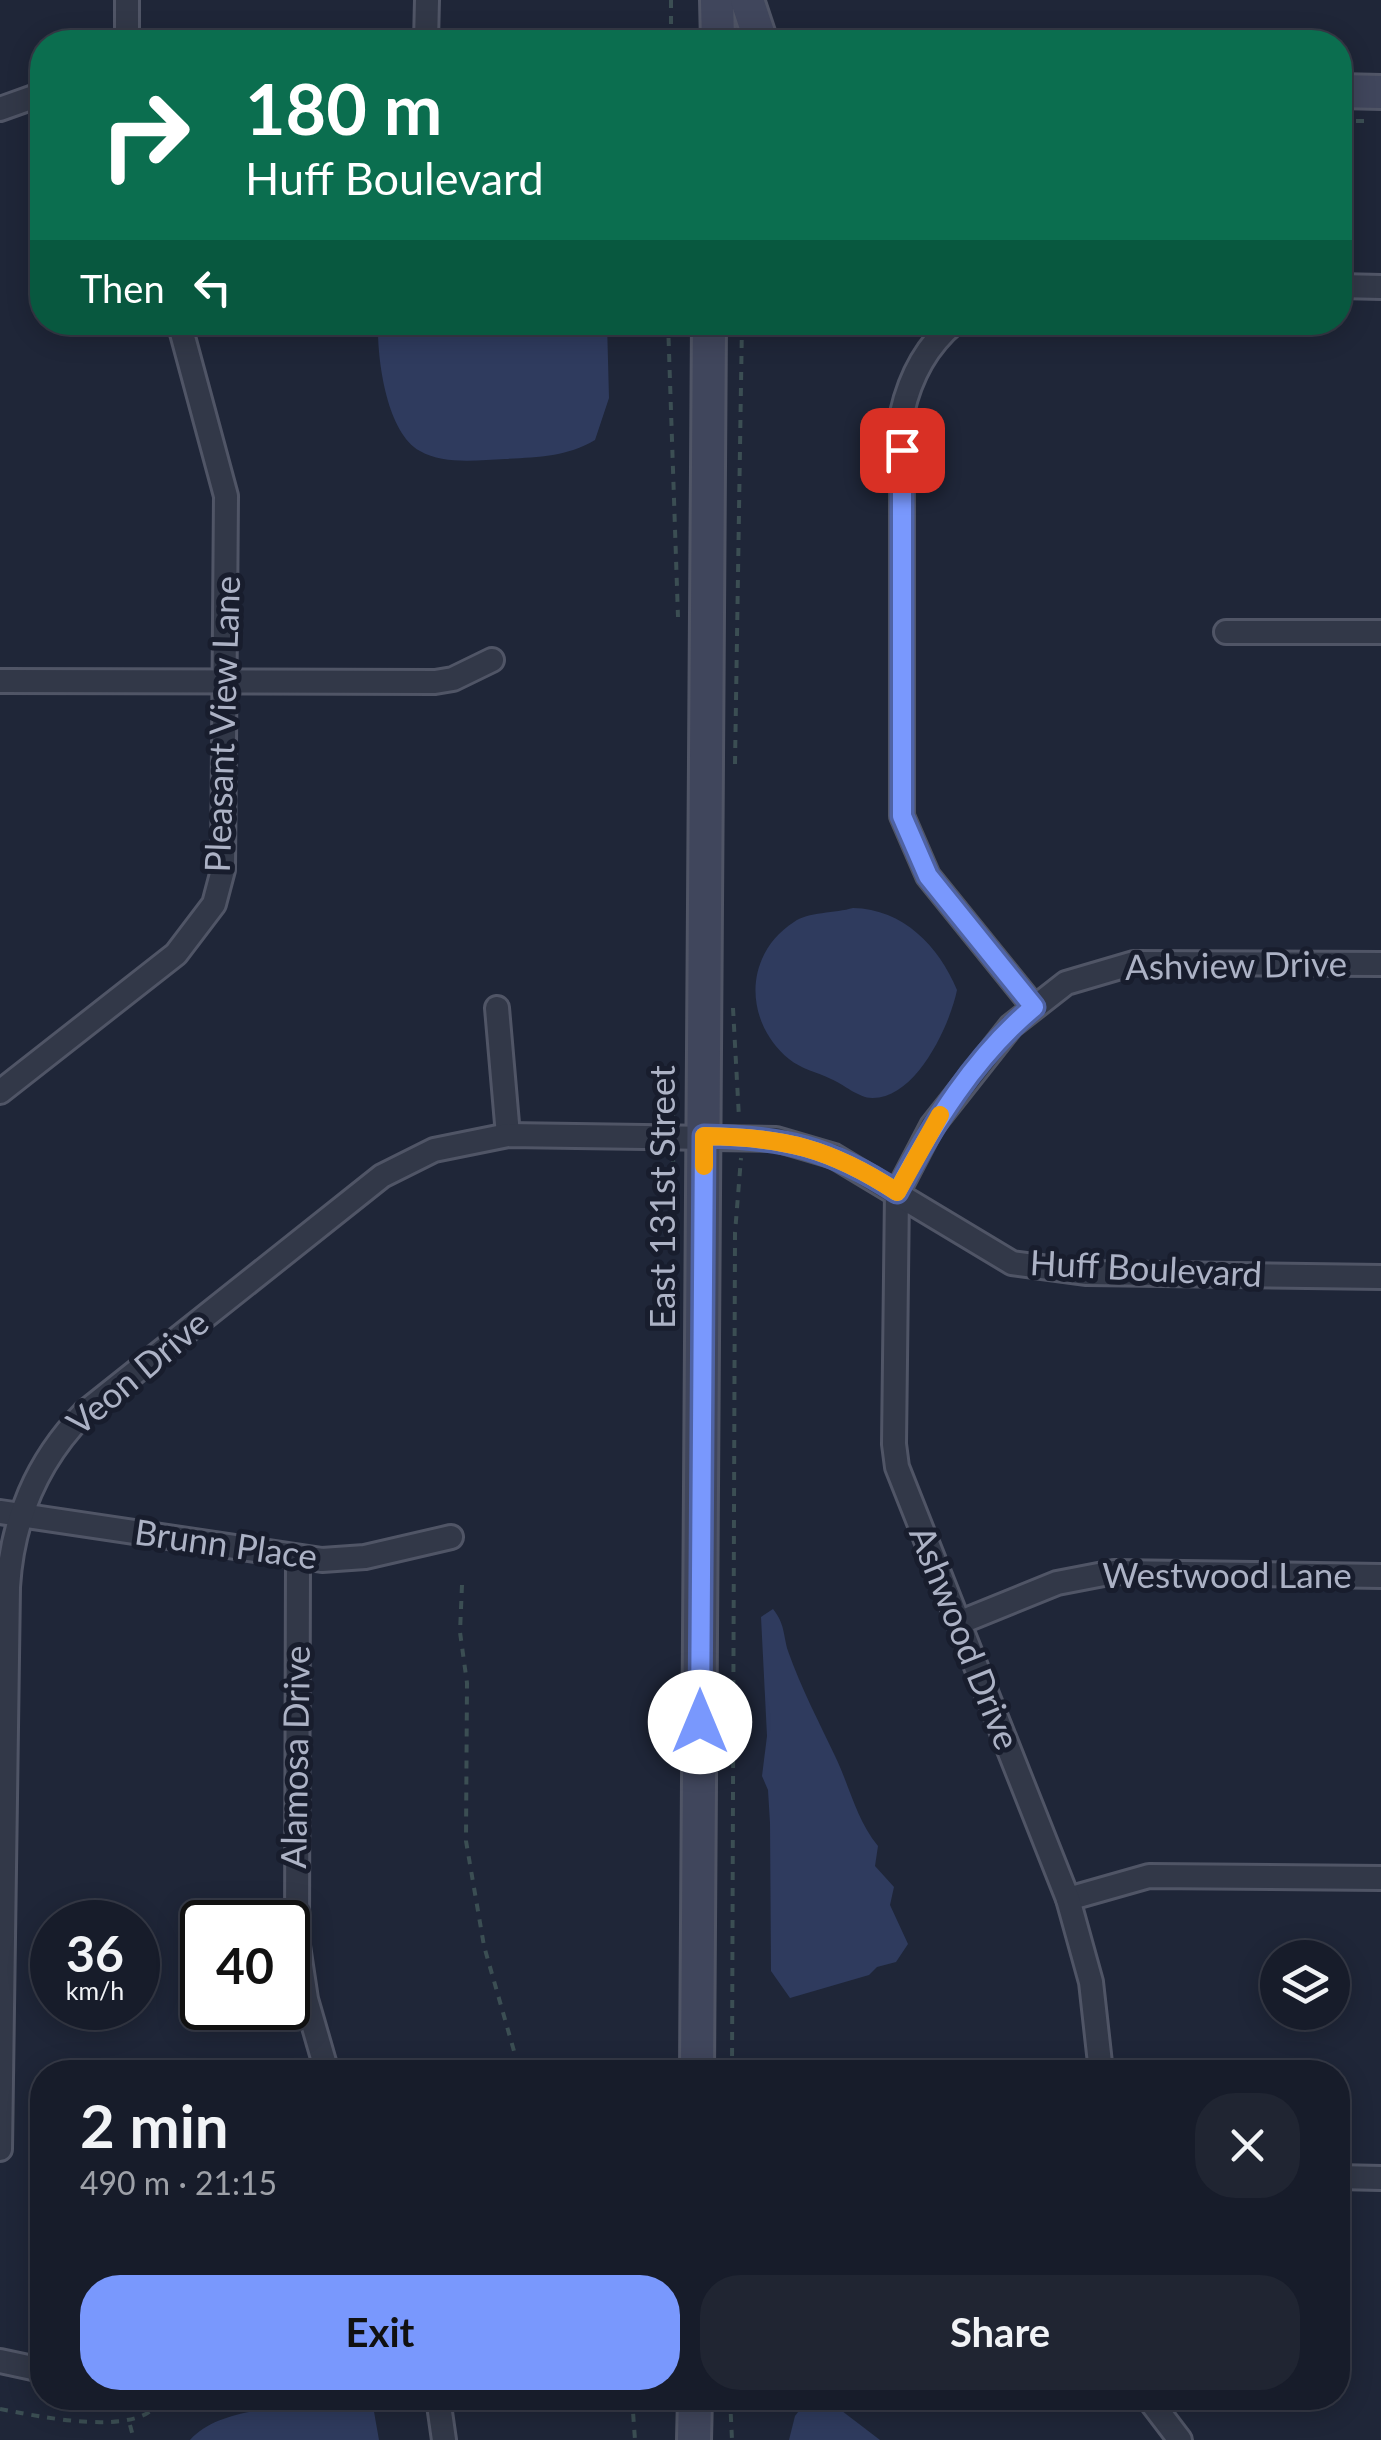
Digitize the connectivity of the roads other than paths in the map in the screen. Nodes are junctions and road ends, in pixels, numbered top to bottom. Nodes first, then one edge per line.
1 (127, 0) edge
2 (427, 0) edge
3 (717, 0) edge
4 (747, 0) edge
5 (127, 30) edge
6 (426, 30) edge
7 (718, 30) edge
8 (757, 30) edge
9 (30, 98) edge
10 (0, 109) edge
11 (1352, 286) edge
12 (1381, 286) edge
13 (183, 335) edge
14 (710, 335) edge
15 (942, 335) edge
16 (1226, 632) dead end
17 (1381, 632) edge
18 (492, 660) dead end
19 (0, 680) edge
20 (226, 682) junction
21 (1381, 964) edge
22 (1034, 1007) junction
23 (497, 1008) dead end
24 (0, 1092) edge
25 (508, 1135) junction
26 (704, 1136) junction
27 (897, 1192) junction
28 (1381, 1276) edge
29 (11, 1514) edge
30 (451, 1536) dead end
31 (298, 1558) junction
32 (1381, 1576) edge
33 (961, 1622) junction
34 (1381, 1878) edge
35 (1068, 1899) junction
36 (323, 2060) edge
37 (697, 2060) edge
38 (1100, 2060) edge
39 (0, 2149) edge
40 (1350, 2177) edge
41 (1381, 2178) edge
42 (0, 2361) edge
43 (30, 2367) edge
44 (440, 2410) edge
45 (695, 2410) edge
46 (1157, 2410) edge
47 (444, 2440) edge
48 (694, 2440) edge
49 (1180, 2440) edge

1 - 5 street
2 - 6 street
3 - 7 street
4 - 8 street
9 - 10 street
11 - 12 street
13 - 20 street, Pleasant View Lane
14 - 26 street, East 131st Street
15 - 22 street
16 - 17 street
18 - 20 street
19 - 20 street
20 - 24 street, Pleasant View Lane
21 - 22 street, Ashview Drive
22 - 27 street, Ashview Drive
23 - 25 street
25 - 26 street, Veon Drive
25 - 29 street, Veon Drive
26 - 27 street, Huff Boulevard
26 - 37 street, East 131st Street
27 - 28 street, Huff Boulevard
27 - 33 street, Ashwood Drive
29 - 31 street, Brunn Place
29 - 39 street, Veon Drive
30 - 31 street, Brunn Place
31 - 36 street, Alamosa Drive
32 - 33 street, Westwood Lane
33 - 35 street, Ashwood Drive
34 - 35 street
35 - 38 street, Ashwood Drive
40 - 41 street
42 - 43 street
44 - 47 street
45 - 48 street
46 - 49 street

